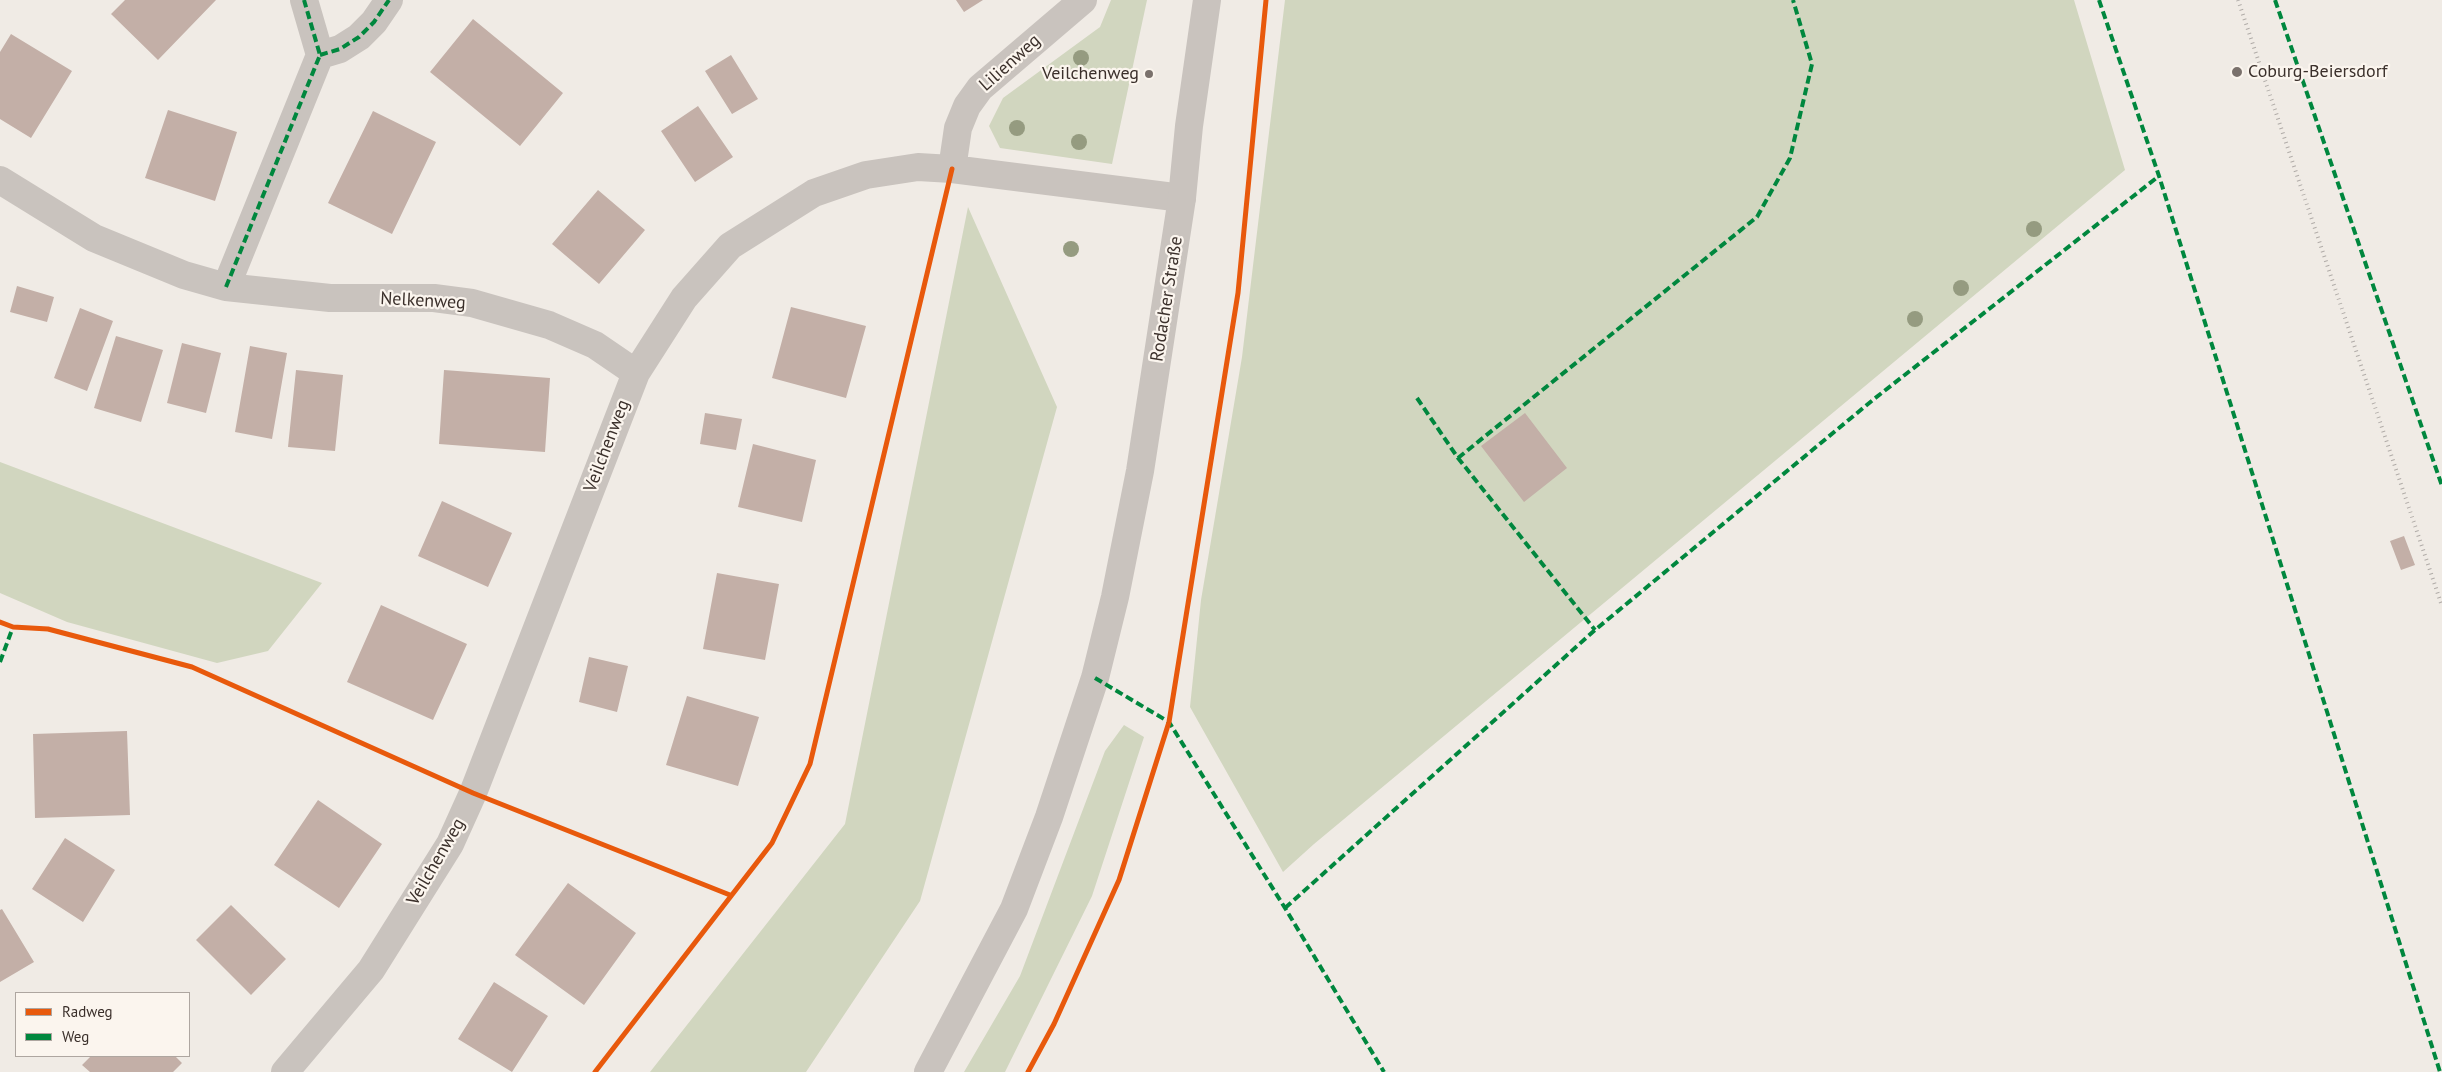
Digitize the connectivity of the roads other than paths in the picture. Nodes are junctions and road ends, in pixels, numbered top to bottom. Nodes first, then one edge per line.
1 (304, 0) edge
2 (389, 0) edge
3 (1083, 0) edge
4 (1207, 0) edge
5 (320, 55) junction
6 (952, 169) junction
7 (0, 180) edge
8 (1182, 198) junction
9 (226, 287) junction
10 (636, 373) junction
11 (285, 1072) edge
12 (928, 1072) edge

1 - 5 street
2 - 5 street
3 - 6 street, Lilienweg
4 - 8 street, Rodacher Straße
5 - 9 street
6 - 8 street, Veilchenweg
6 - 10 street, Veilchenweg
7 - 9 street, Nelkenweg
8 - 12 street, Rodacher Straße
9 - 10 street, Nelkenweg
10 - 11 street, Veilchenweg

